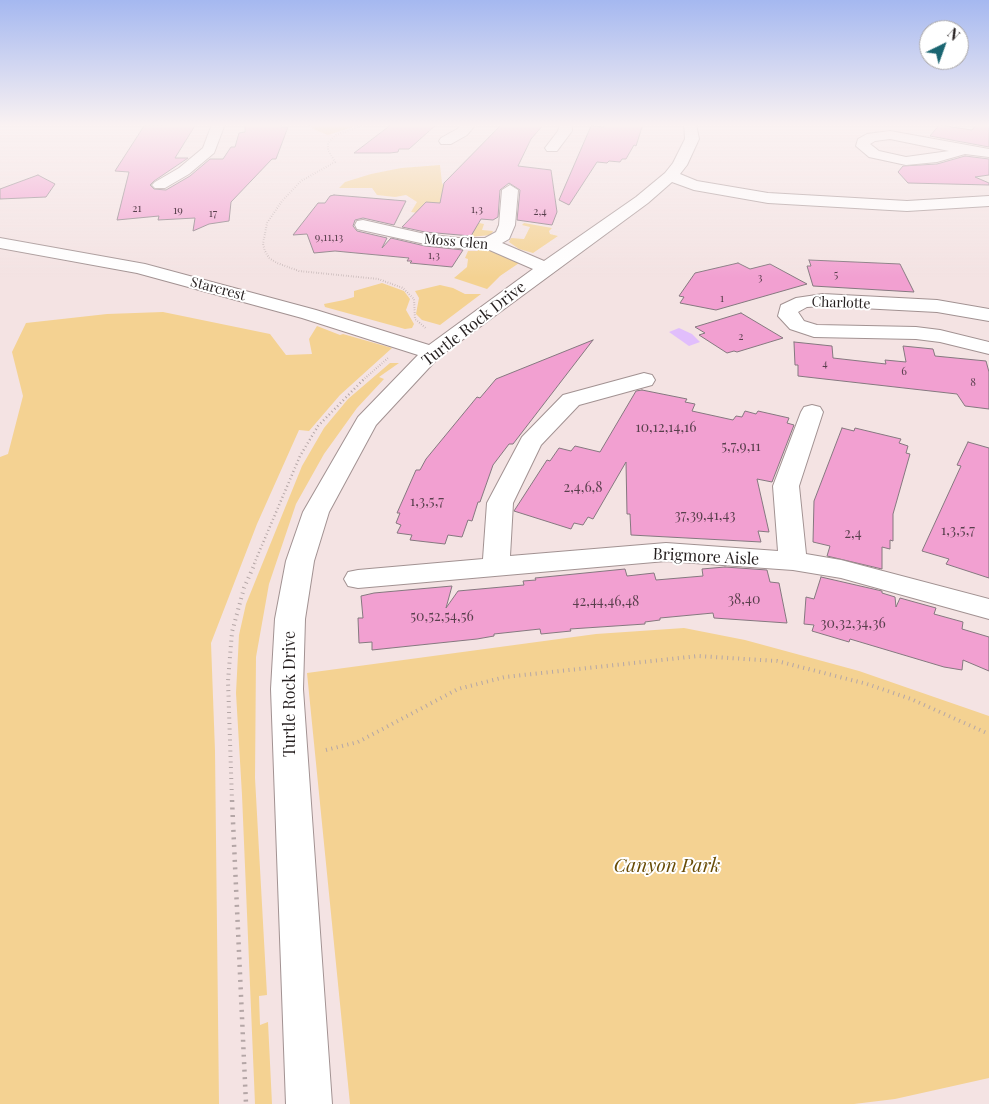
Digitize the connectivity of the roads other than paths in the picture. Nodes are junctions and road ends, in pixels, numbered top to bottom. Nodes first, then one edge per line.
1 (176, 176) edge
2 (670, 176) joint
3 (160, 185) dead end
4 (510, 190) dead end
5 (989, 201) edge
6 (363, 224) dead end
7 (488, 242) junction
8 (0, 243) edge
9 (546, 268) junction
10 (989, 315) edge
11 (989, 348) edge
12 (432, 353) junction
13 (644, 380) dead end
14 (812, 412) dead end
15 (793, 561) junction
16 (496, 567) junction
17 (358, 579) dead end
18 (989, 609) edge
19 (309, 1104) edge

1 - 3 street
2 - 5 street
2 - 9 street, Turtle Rock Drive
4 - 7 street
6 - 7 street, Moss Glen
7 - 9 street, Moss Glen
8 - 12 street, Starcrest
9 - 12 street, Turtle Rock Drive
10 - 11 street, Charlotte
12 - 19 street, Turtle Rock Drive
13 - 16 street
14 - 15 street
15 - 16 street, Brigmore Aisle
15 - 18 street, Brigmore Aisle
16 - 17 street, Brigmore Aisle

